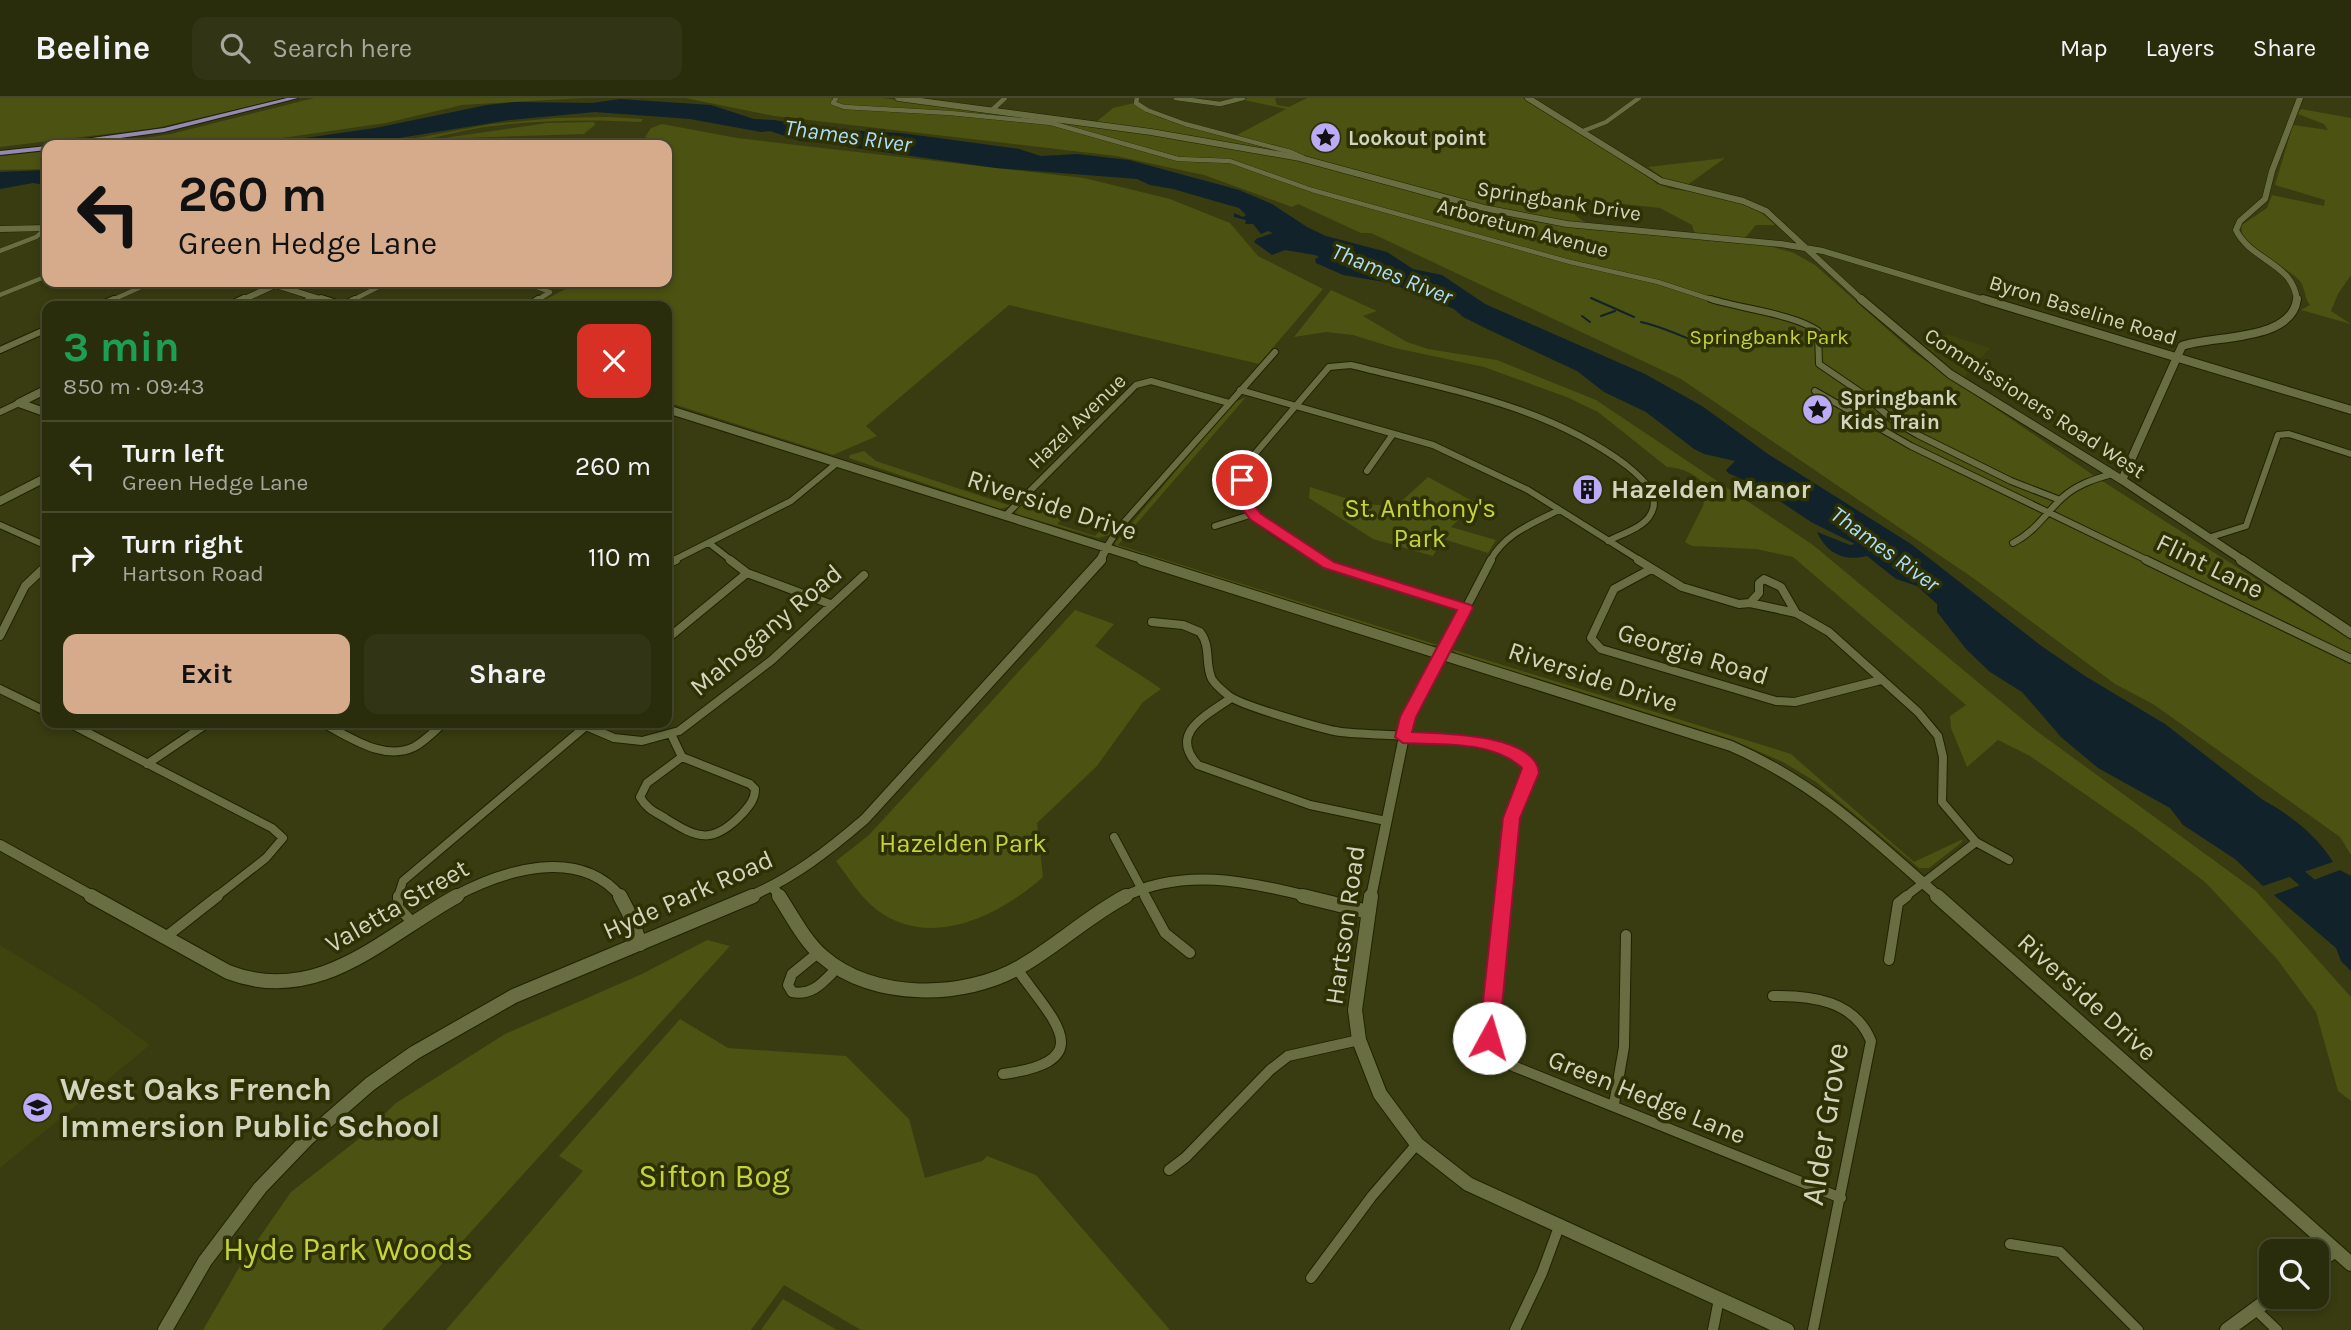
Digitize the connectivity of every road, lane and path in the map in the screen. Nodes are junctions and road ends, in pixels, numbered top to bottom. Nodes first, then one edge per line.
1 (295, 98) edge
2 (302, 98) edge
3 (838, 98) edge
4 (898, 98) edge
5 (1005, 98) edge
6 (1138, 98) edge
7 (1175, 98) edge
8 (1528, 98) edge
9 (1639, 98) edge
10 (2301, 98) edge
11 (1242, 99) edge
12 (992, 110) junction
13 (1583, 131) junction
14 (89, 140) edge
15 (105, 140) edge
16 (42, 148) edge
17 (0, 152) edge
18 (1307, 159) junction
19 (42, 228) edge
20 (0, 229) edge
21 (42, 232) edge
22 (1793, 235) junction
23 (1742, 241) junction
24 (1781, 244) junction
25 (1805, 247) junction
26 (0, 251) edge
27 (1816, 258) junction
28 (1854, 259) junction
29 (42, 278) edge
30 (1838, 279) junction
31 (141, 287) edge
32 (271, 287) edge
33 (282, 287) edge
34 (378, 287) edge
35 (536, 287) edge
36 (0, 295) edge
37 (315, 297) junction
38 (109, 301) edge
39 (240, 301) edge
40 (307, 301) edge
41 (327, 301) edge
42 (352, 301) edge
43 (535, 301) edge
44 (42, 331) edge
45 (0, 350) edge
46 (1275, 352) dead end
47 (2177, 357) junction
48 (1240, 390) junction
49 (42, 391) edge
50 (1815, 391) dead end
51 (19, 402) junction
52 (1229, 403) junction
53 (1293, 407) junction
54 (2351, 410) edge
55 (42, 411) edge
56 (672, 411) edge
57 (0, 412) edge
58 (1393, 434) junction
59 (2351, 454) edge
60 (837, 463) junction
61 (1367, 471) dead end
62 (2112, 474) junction
63 (42, 480) edge
64 (2122, 480) junction
65 (2025, 486) junction
66 (2070, 492) junction
67 (2060, 500) junction
68 (0, 501) edge
69 (1559, 510) junction
70 (2049, 513) junction
71 (1253, 514) junction
72 (1004, 516) junction
73 (0, 525) edge
74 (1215, 526) dead end
75 (2208, 538) junction
76 (1608, 541) junction
77 (709, 543) junction
78 (2013, 543) dead end
79 (42, 544) edge
80 (1106, 548) junction
81 (672, 562) edge
82 (1651, 569) junction
83 (42, 570) edge
84 (747, 573) junction
85 (864, 575) dead end
86 (1750, 603) junction
87 (830, 604) junction
88 (1466, 608) junction
89 (1796, 613) junction
90 (1152, 622) dead end
91 (2351, 633) edge
92 (672, 635) edge
93 (0, 636) edge
94 (1442, 654) junction
95 (2351, 659) edge
96 (1881, 680) junction
97 (0, 690) edge
98 (1231, 698) junction
99 (42, 710) edge
100 (79, 728) edge
101 (201, 728) edge
102 (333, 728) edge
103 (437, 728) edge
104 (577, 728) edge
105 (591, 728) edge
106 (671, 734) junction
107 (1403, 737) junction
108 (682, 757) junction
109 (147, 764) junction
110 (1387, 821) junction
111 (1114, 837) dead end
112 (1976, 842) junction
113 (0, 845) edge
114 (2009, 860) dead end
115 (1923, 883) junction
116 (773, 887) junction
117 (1140, 891) junction
118 (1368, 912) junction
119 (413, 923) junction
120 (1626, 935) dead end
121 (167, 936) junction
122 (640, 944) junction
123 (819, 953) junction
124 (1190, 953) dead end
125 (1889, 960) dead end
126 (837, 968) junction
127 (1017, 969) junction
128 (1773, 996) dead end
129 (1359, 1040) junction
130 (1003, 1074) dead end
131 (1614, 1104) junction
132 (1417, 1144) junction
133 (1169, 1170) dead end
134 (1841, 1198) junction
135 (1560, 1224) junction
136 (2010, 1244) dead end
137 (2334, 1250) junction
138 (2329, 1254) edge
139 (2351, 1264) edge
140 (1311, 1278) dead end
141 (1719, 1299) junction
142 (2259, 1306) edge
143 (2255, 1309) junction
144 (165, 1330) edge
145 (1515, 1330) edge
146 (1713, 1330) edge
147 (1787, 1330) edge
148 (1813, 1330) edge
149 (2138, 1330) edge
150 (2227, 1330) edge
151 (2277, 1330) edge

1 - 14 main road
2 - 15 main road
3 - 65 street, Arboretum Avenue
4 - 12 main road, Springbank Drive
5 - 12 street
6 - 18 street
7 - 11 street
8 - 13 main road, Commissioners Road West
9 - 13 street
10 - 47 main road
12 - 18 main road, Springbank Drive
13 - 22 main road, Commissioners Road West
16 - 17 main road
18 - 23 main road, Springbank Drive
19 - 20 main road
21 - 26 street
22 - 24 main road
22 - 25 main road, Commissioners Road West
22 - 28 main road
23 - 24 main road, Springbank Drive
23 - 30 main road
24 - 25 main road, Springbank Drive
25 - 27 main road, Commissioners Road West
25 - 28 main road, Byron Baseline Road
27 - 28 main road
27 - 30 main road, Commissioners Road West
28 - 47 main road, Byron Baseline Road
29 - 36 street
30 - 62 main road, Commissioners Road West
31 - 38 street
32 - 39 main road
33 - 37 main road
34 - 42 street
35 - 43 street
37 - 40 street
37 - 41 main road
44 - 45 street
46 - 48 street, Hyde Park Road
47 - 54 main road, Byron Baseline Road
47 - 64 main road
48 - 52 street, Hyde Park Road
48 - 53 street
49 - 51 main road
50 - 70 street, Flint Lane
51 - 55 main road
51 - 57 street
52 - 72 street, Hazel Avenue
52 - 80 street, Hyde Park Road
53 - 58 street
53 - 71 street
53 - 76 street
56 - 60 main road, Riverside Drive
58 - 61 street
58 - 69 street
59 - 75 street
60 - 72 main road, Riverside Drive
60 - 77 street
62 - 64 main road, Commissioners Road West
62 - 66 street
63 - 68 main road
64 - 75 main road, Commissioners Road West
65 - 66 street, Arboretum Avenue
65 - 67 street, Arboretum Avenue
66 - 67 street
67 - 70 street
69 - 76 street
69 - 88 street, Hartson Road
70 - 78 street
70 - 95 street, Flint Lane
71 - 74 street
71 - 88 street
72 - 80 main road, Riverside Drive
73 - 79 street
75 - 91 main road, Commissioners Road West
76 - 82 street
77 - 81 street
77 - 84 street
80 - 94 main road, Riverside Drive
80 - 116 main road, Hyde Park Road
82 - 86 street
82 - 96 street, Georgia Road
83 - 93 street
84 - 87 street
84 - 92 street
85 - 87 street, Mahogany Road
86 - 89 street
86 - 89 street
87 - 106 street, Mahogany Road
88 - 94 street, Hartson Road
89 - 96 street
90 - 98 street
94 - 107 main road, Hartson Road
94 - 115 main road, Riverside Drive
96 - 112 street
97 - 99 street
98 - 107 street, Green Hedge Lane
98 - 110 street
100 - 109 street
101 - 109 street
102 - 103 street
104 - 119 street
105 - 106 street, Mahogany Road
106 - 108 street
107 - 110 main road, Hartson Road
107 - 131 street, Green Hedge Lane
108 - 108 street
109 - 121 street
110 - 118 main road, Hartson Road
111 - 117 street
112 - 114 street
112 - 115 street
113 - 121 main road, Valetta Street
115 - 125 street
115 - 137 main road, Riverside Drive
116 - 122 main road, Hyde Park Road
116 - 123 main road
117 - 118 main road
117 - 124 street
117 - 127 main road
118 - 129 main road, Hartson Road
119 - 121 main road, Valetta Street
119 - 122 main road, Valetta Street
120 - 131 street
122 - 144 main road, Hyde Park Road
123 - 126 main road
123 - 126 street
126 - 127 main road
127 - 130 street
128 - 134 street, Alder Grove
129 - 132 main road, Hartson Road
129 - 133 street
131 - 134 street, Green Hedge Lane
132 - 135 main road, Hartson Road
132 - 140 street
134 - 148 street, Alder Grove
135 - 141 main road, Hartson Road
135 - 145 street
136 - 149 street
137 - 138 main road
137 - 139 main road, Riverside Drive
141 - 146 street
141 - 147 main road, Hartson Road
142 - 143 main road
143 - 150 main road
143 - 151 street

